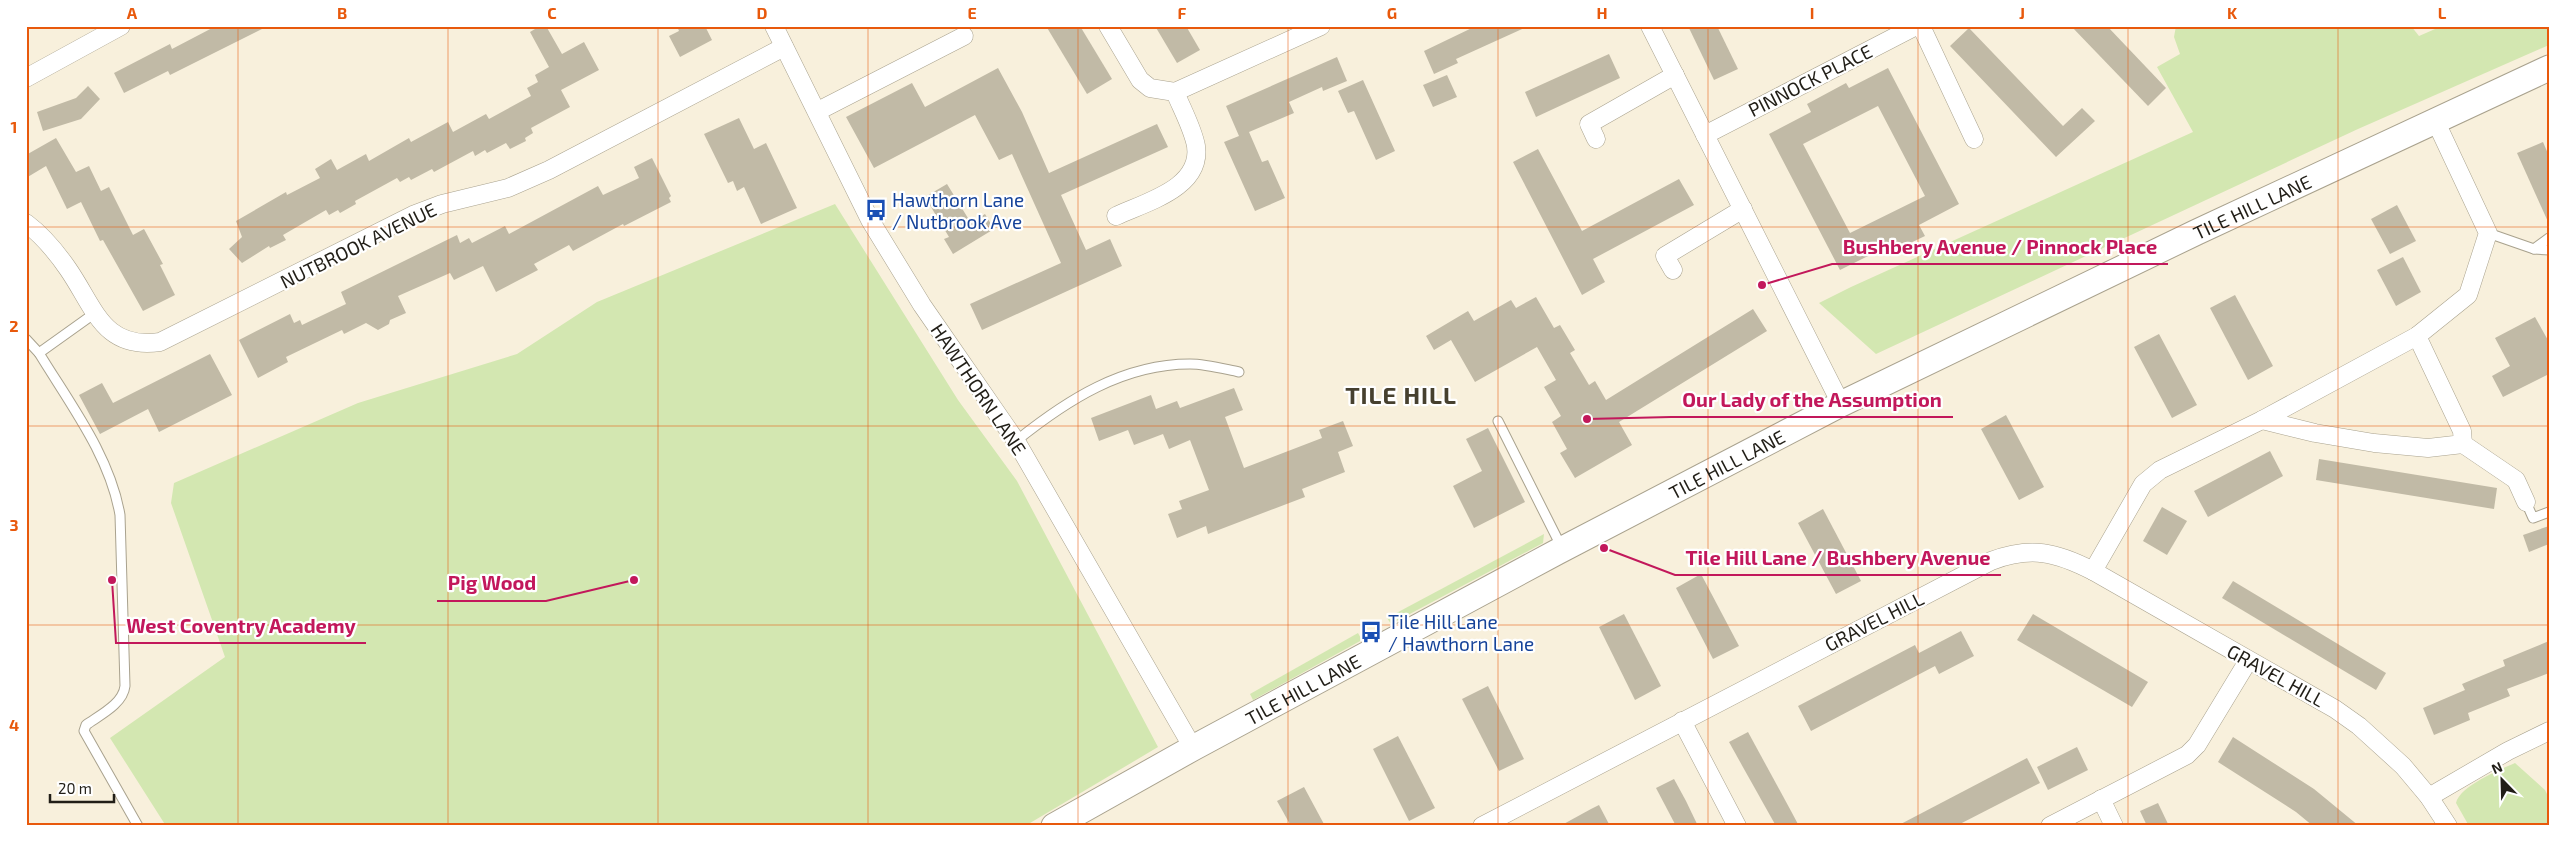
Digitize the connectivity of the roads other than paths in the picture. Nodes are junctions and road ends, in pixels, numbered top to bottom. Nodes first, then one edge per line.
1 (121, 26) edge
2 (774, 26) edge
3 (1108, 26) edge
4 (1321, 26) edge
5 (1650, 26) edge
6 (1916, 26) edge
7 (1921, 26) edge
8 (964, 36) dead end
9 (784, 47) junction
10 (2549, 68) edge
11 (1675, 75) junction
12 (26, 78) edge
13 (1175, 92) junction
14 (818, 111) junction
15 (2435, 120) junction
16 (1705, 135) junction
17 (1596, 138) dead end
18 (1974, 139) dead end
19 (1743, 209) junction
20 (1116, 216) dead end
21 (26, 223) edge
22 (2488, 233) junction
23 (2549, 238) edge
24 (2534, 249) junction
25 (2549, 250) edge
26 (1673, 270) dead end
27 (95, 313) junction
28 (2417, 336) junction
29 (26, 339) edge
30 (39, 353) junction
31 (1239, 372) dead end
32 (1841, 404) junction
33 (2262, 420) junction
34 (1498, 421) dead end
35 (1016, 440) junction
36 (2463, 444) junction
37 (2526, 502) joint
38 (2549, 512) edge
39 (1562, 549) junction
40 (2093, 570) junction
41 (2248, 661) junction
42 (1682, 721) junction
43 (2549, 731) edge
44 (1193, 748) junction
45 (2429, 797) junction
46 (2101, 799) junction
47 (138, 826) edge
48 (1054, 826) edge
49 (1482, 826) edge
50 (1737, 826) edge
51 (2050, 826) edge
52 (2114, 826) edge
53 (2448, 826) edge

1 - 12 street
2 - 9 street, HAWTHORN LANE
3 - 13 street
4 - 13 street
5 - 11 street
6 - 16 street, PINNOCK PLACE
7 - 18 street
8 - 14 street
9 - 14 street, HAWTHORN LANE
9 - 27 street, NUTBROOK AVENUE
10 - 15 main road, TILE HILL LANE
11 - 16 street
11 - 17 street
13 - 20 street
14 - 35 street, HAWTHORN LANE
15 - 22 street
15 - 32 main road, TILE HILL LANE
16 - 19 street
19 - 26 street
19 - 32 street
21 - 27 street, NUTBROOK AVENUE
22 - 24 lane
22 - 28 street
23 - 24 lane
24 - 25 lane
27 - 30 lane
28 - 33 street
28 - 36 street
29 - 30 lane
30 - 47 lane
31 - 35 lane
32 - 39 main road, TILE HILL LANE
33 - 36 street
33 - 40 street
34 - 39 lane
35 - 44 street, HAWTHORN LANE
36 - 37 street
37 - 38 lane
39 - 44 main road, TILE HILL LANE
40 - 41 street, GRAVEL HILL
40 - 42 street, GRAVEL HILL
41 - 45 street, GRAVEL HILL
41 - 46 street
42 - 49 street, GRAVEL HILL
42 - 50 street
43 - 45 street
44 - 48 main road, TILE HILL LANE
45 - 53 street, GRAVEL HILL
46 - 51 street
46 - 52 street

